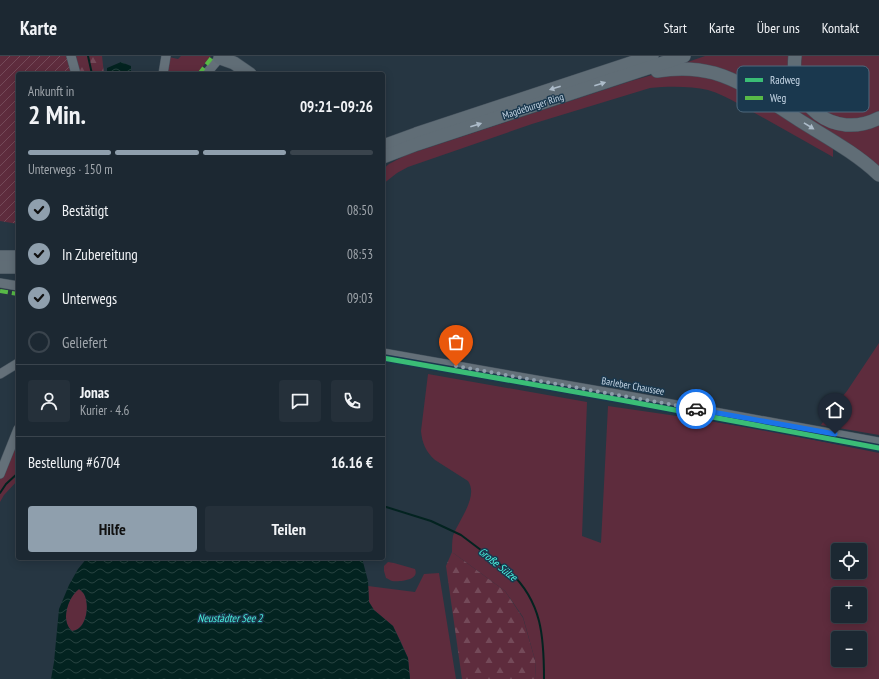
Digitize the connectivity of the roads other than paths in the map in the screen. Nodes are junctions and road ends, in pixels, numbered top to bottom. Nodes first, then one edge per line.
1 (71, 56) edge
2 (166, 56) edge
3 (640, 56) edge
4 (652, 56) edge
5 (684, 56) edge
6 (220, 57) edge
7 (75, 72) edge
8 (163, 72) edge
9 (208, 72) edge
10 (232, 72) edge
11 (247, 72) edge
12 (617, 73) junction
13 (737, 82) edge
14 (786, 112) edge
15 (816, 112) edge
16 (879, 118) edge
17 (440, 131) junction
18 (385, 137) edge
19 (385, 145) edge
20 (385, 156) edge
21 (385, 165) edge
22 (879, 175) edge
23 (0, 257) edge
24 (16, 257) edge
25 (0, 267) edge
26 (16, 267) edge
27 (0, 283) edge
28 (16, 286) edge
29 (385, 352) edge
30 (16, 364) edge
31 (0, 374) edge
32 (16, 434) edge
33 (879, 442) edge
34 (0, 474) edge

1 - 7 street
2 - 8 street
3 - 12 highway
4 - 12 highway, Magdeburger Ring
5 - 12 highway, Magdeburger Ring
6 - 9 street
6 - 10 highway
6 - 11 highway
12 -> 13 highway
12 - 17 highway, Magdeburger Ring
14 -> 22 highway
15 - 16 highway
17 - 18 highway
17 - 19 highway, Magdeburger Ring
17 - 20 highway, Magdeburger Ring
17 - 21 highway
23 - 24 highway
25 - 26 highway
27 - 28 street
29 - 33 street, Barleber Chaussee
30 - 31 street
32 - 34 street

